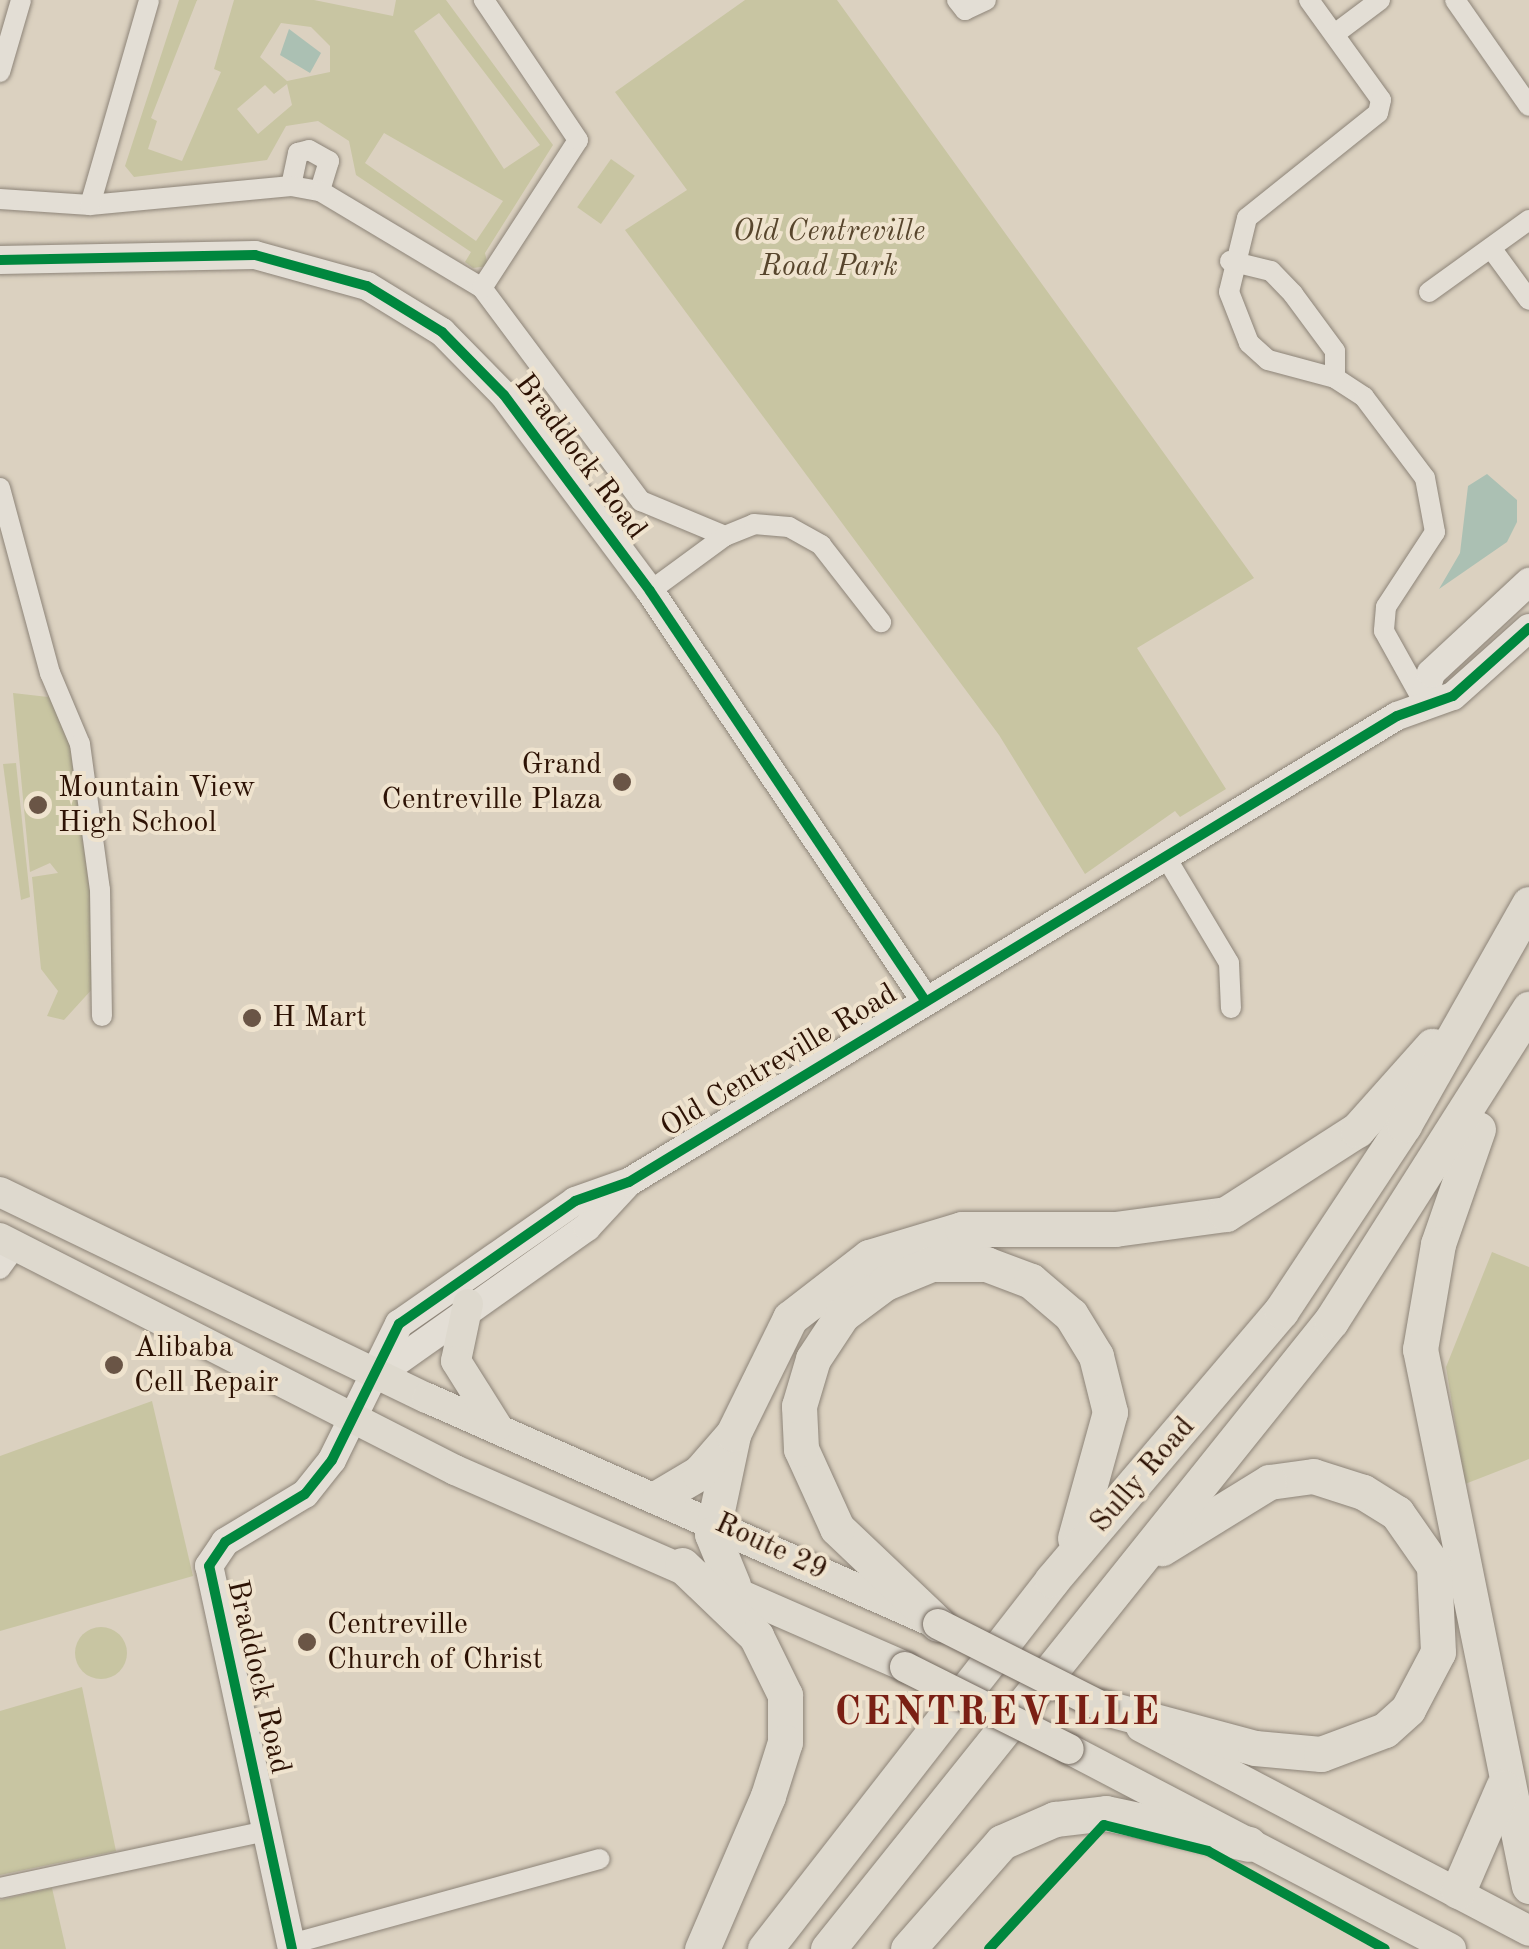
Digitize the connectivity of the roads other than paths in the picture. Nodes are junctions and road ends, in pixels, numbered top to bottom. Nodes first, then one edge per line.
1 (21, 0) edge
2 (149, 0) edge
3 (484, 0) edge
4 (958, 0) edge
5 (986, 0) edge
6 (1309, 0) edge
7 (1380, 0) edge
8 (1455, 0) edge
9 (1336, 34) junction
10 (0, 72) edge
11 (1529, 106) edge
12 (290, 186) junction
13 (320, 191) junction
14 (0, 199) edge
15 (90, 206) junction
16 (1529, 220) edge
17 (1490, 248) junction
18 (0, 260) edge
19 (1230, 261) junction
20 (482, 288) junction
21 (1429, 292) dead end
22 (1528, 296) edge
23 (1335, 378) junction
24 (0, 488) edge
25 (725, 536) junction
26 (1529, 582) edge
27 (650, 591) junction
28 (880, 622) dead end
29 (1529, 628) edge
30 (1423, 701) junction
31 (1167, 859) junction
32 (1529, 904) edge
33 (1488, 979) junction
34 (926, 1001) junction
35 (1231, 1008) dead end
36 (1528, 1011) edge
37 (102, 1016) dead end
38 (628, 1182) junction
39 (0, 1192) edge
40 (6, 1251) edge
41 (468, 1304) junction
42 (378, 1375) junction
43 (354, 1419) junction
44 (503, 1432) junction
45 (733, 1434) junction
46 (660, 1496) junction
47 (712, 1519) junction
48 (682, 1565) junction
49 (1052, 1580) junction
50 (733, 1585) junction
51 (1097, 1604) junction
52 (938, 1624) junction
53 (1102, 1707) junction
54 (1503, 1787) junction
55 (268, 1831) junction
56 (1249, 1844) junction
57 (600, 1859) dead end
58 (1529, 1886) edge
59 (0, 1888) edge
60 (1458, 1891) junction
61 (1529, 1931) edge
62 (1439, 1942) edge
63 (292, 1946) edge
64 (702, 1949) edge
65 (764, 1949) edge
66 (828, 1949) edge
67 (908, 1949) edge

1 - 10 street
2 - 15 street
3 - 20 street
4 - 5 street
6 - 9 street
7 - 9 street
8 - 11 street
9 - 19 street
12 - 13 street
12 - 13 street
12 - 15 street
13 - 20 street
14 - 15 street
16 - 17 street
17 - 21 street
17 - 22 street
18 - 27 street, Braddock Road
19 - 23 street
19 - 23 street
20 - 25 street
23 - 30 street
24 - 37 street
25 - 27 street
25 - 28 street
26 - 30 street, Old Centreville Road
27 - 34 street, Braddock Road
29 - 30 street, Old Centreville Road
30 - 31 street, Old Centreville Road
31 - 34 street, Old Centreville Road
31 - 35 street
32 - 33 highway
33 - 45 highway
33 - 49 highway, Sully Road
34 - 38 street, Old Centreville Road
36 - 51 highway, Sully Road
36 - 54 highway
38 - 41 street, Old Centreville Road
38 - 42 street, Old Centreville Road
39 - 42 main road, Route 29
40 - 43 main road, Route 29
41 - 42 street, Old Centreville Road
41 - 44 main road
42 - 43 street, Old Centreville Road
42 - 44 main road, Route 29
43 - 48 main road, Route 29
43 - 55 street, Braddock Road
44 - 46 main road, Route 29
45 - 46 highway
45 - 47 highway
46 - 47 main road, Route 29
47 - 50 highway
47 - 52 main road, Route 29
48 - 50 main road, Route 29
48 - 64 highway
49 - 52 highway
49 - 65 highway, Sully Road
50 - 56 main road, Route 29, bridge
51 - 53 highway
51 - 66 highway, Sully Road
52 - 53 main road, Route 29, bridge
53 - 60 main road, Route 29
54 - 58 highway
54 - 60 highway
55 - 59 street
55 - 63 street, Braddock Road
56 - 62 main road, Route 29
56 - 67 highway
57 - 63 street
60 - 61 main road, Route 29
60 - 62 main road

